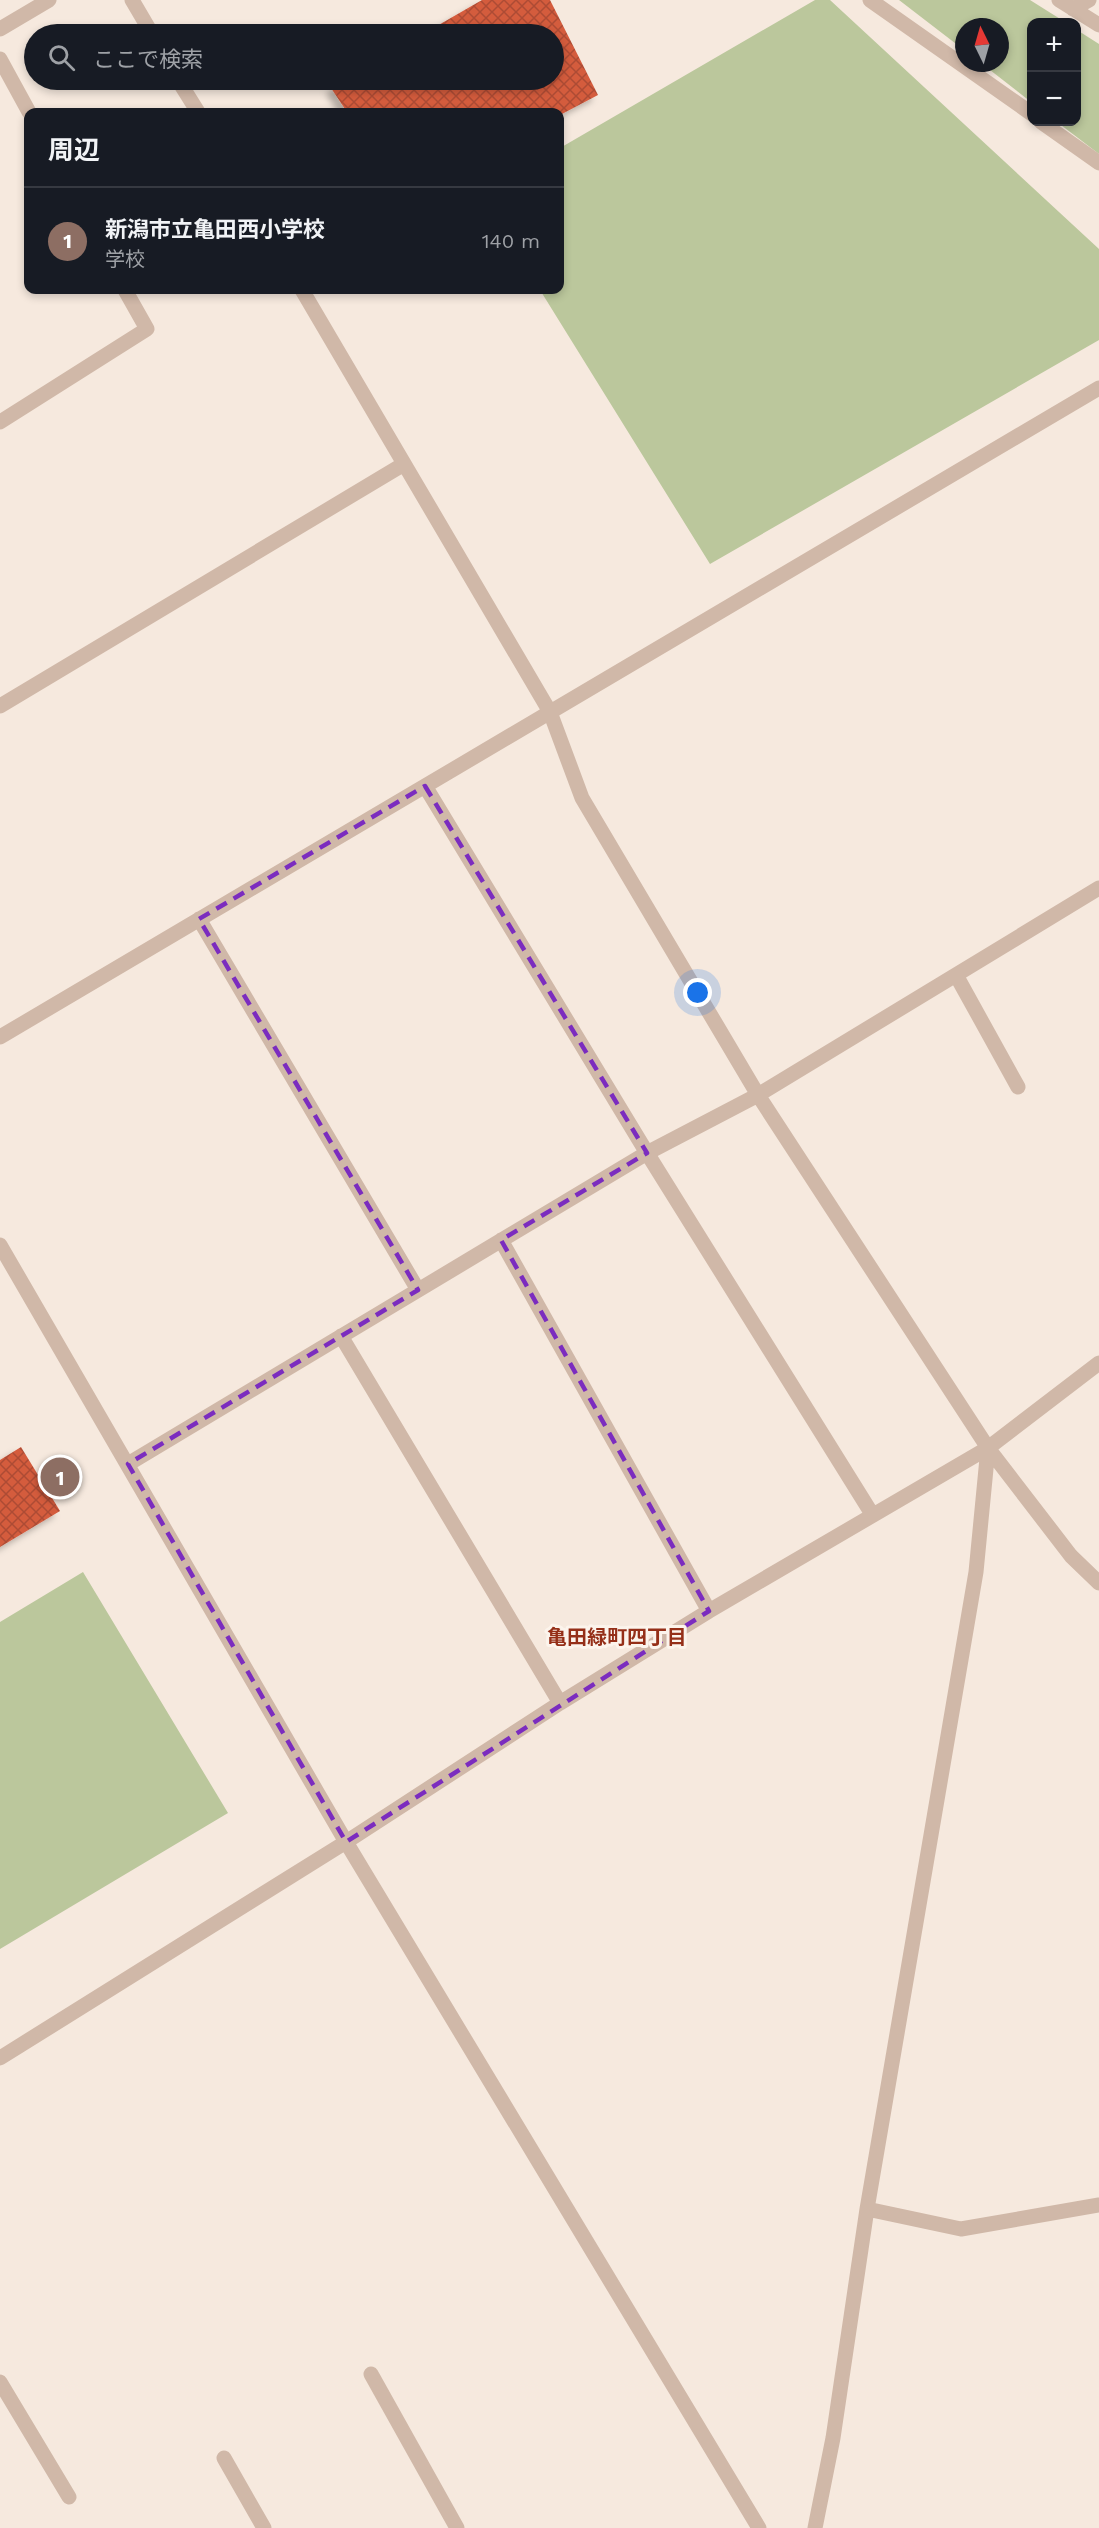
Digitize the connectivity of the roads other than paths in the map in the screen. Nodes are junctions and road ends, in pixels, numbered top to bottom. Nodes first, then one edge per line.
1 (49, 0) edge
2 (132, 0) edge
3 (870, 0) edge
4 (1059, 0) edge
5 (1089, 0) edge
6 (1073, 9) junction
7 (146, 24) edge
8 (1099, 25) edge
9 (0, 29) edge
10 (0, 59) edge
11 (184, 90) edge
12 (27, 108) edge
13 (196, 108) edge
14 (1027, 110) edge
15 (1047, 126) edge
16 (1099, 163) edge
17 (127, 294) edge
18 (304, 294) edge
19 (1099, 388) edge
20 (0, 422) edge
21 (404, 464) junction
22 (0, 706) edge
23 (550, 712) junction
24 (425, 786) junction
25 (1099, 888) edge
26 (199, 919) junction
27 (956, 975) junction
28 (0, 1037) edge
29 (1018, 1087) dead end
30 (758, 1095) junction
31 (646, 1153) junction
32 (501, 1240) junction
33 (0, 1245) edge
34 (418, 1290) junction
35 (341, 1336) junction
36 (1099, 1363) edge
37 (988, 1448) junction
38 (128, 1464) junction
39 (872, 1514) junction
40 (1099, 1583) edge
41 (710, 1611) junction
42 (560, 1703) junction
43 (346, 1842) junction
44 (0, 2058) edge
45 (1099, 2205) edge
46 (867, 2209) junction
47 (371, 2374) dead end
48 (0, 2382) edge
49 (224, 2458) dead end
50 (69, 2497) dead end
51 (264, 2528) edge
52 (457, 2528) edge
53 (759, 2528) edge
54 (815, 2528) edge

1 - 9 street
2 - 7 street
3 - 14 street
4 - 6 street
5 - 6 street
6 - 8 street
10 - 12 street
11 - 13 street
15 - 16 street
17 - 20 street
18 - 21 street
19 - 23 street
21 - 22 street
21 - 23 street
23 - 24 street
23 - 30 street
24 - 26 street
24 - 31 street
25 - 27 street
26 - 28 street
26 - 34 street
27 - 29 street
27 - 30 street
30 - 31 street
30 - 37 street
31 - 32 street
31 - 39 street
32 - 34 street
32 - 41 street
33 - 38 street
34 - 35 street
35 - 38 street
35 - 42 street
36 - 37 street
37 - 39 street
37 - 40 street
37 - 46 street
38 - 43 street
39 - 41 street
41 - 42 street
42 - 43 street
43 - 44 street
43 - 53 street
45 - 46 street
46 - 54 street
47 - 52 street
48 - 50 street
49 - 51 street

